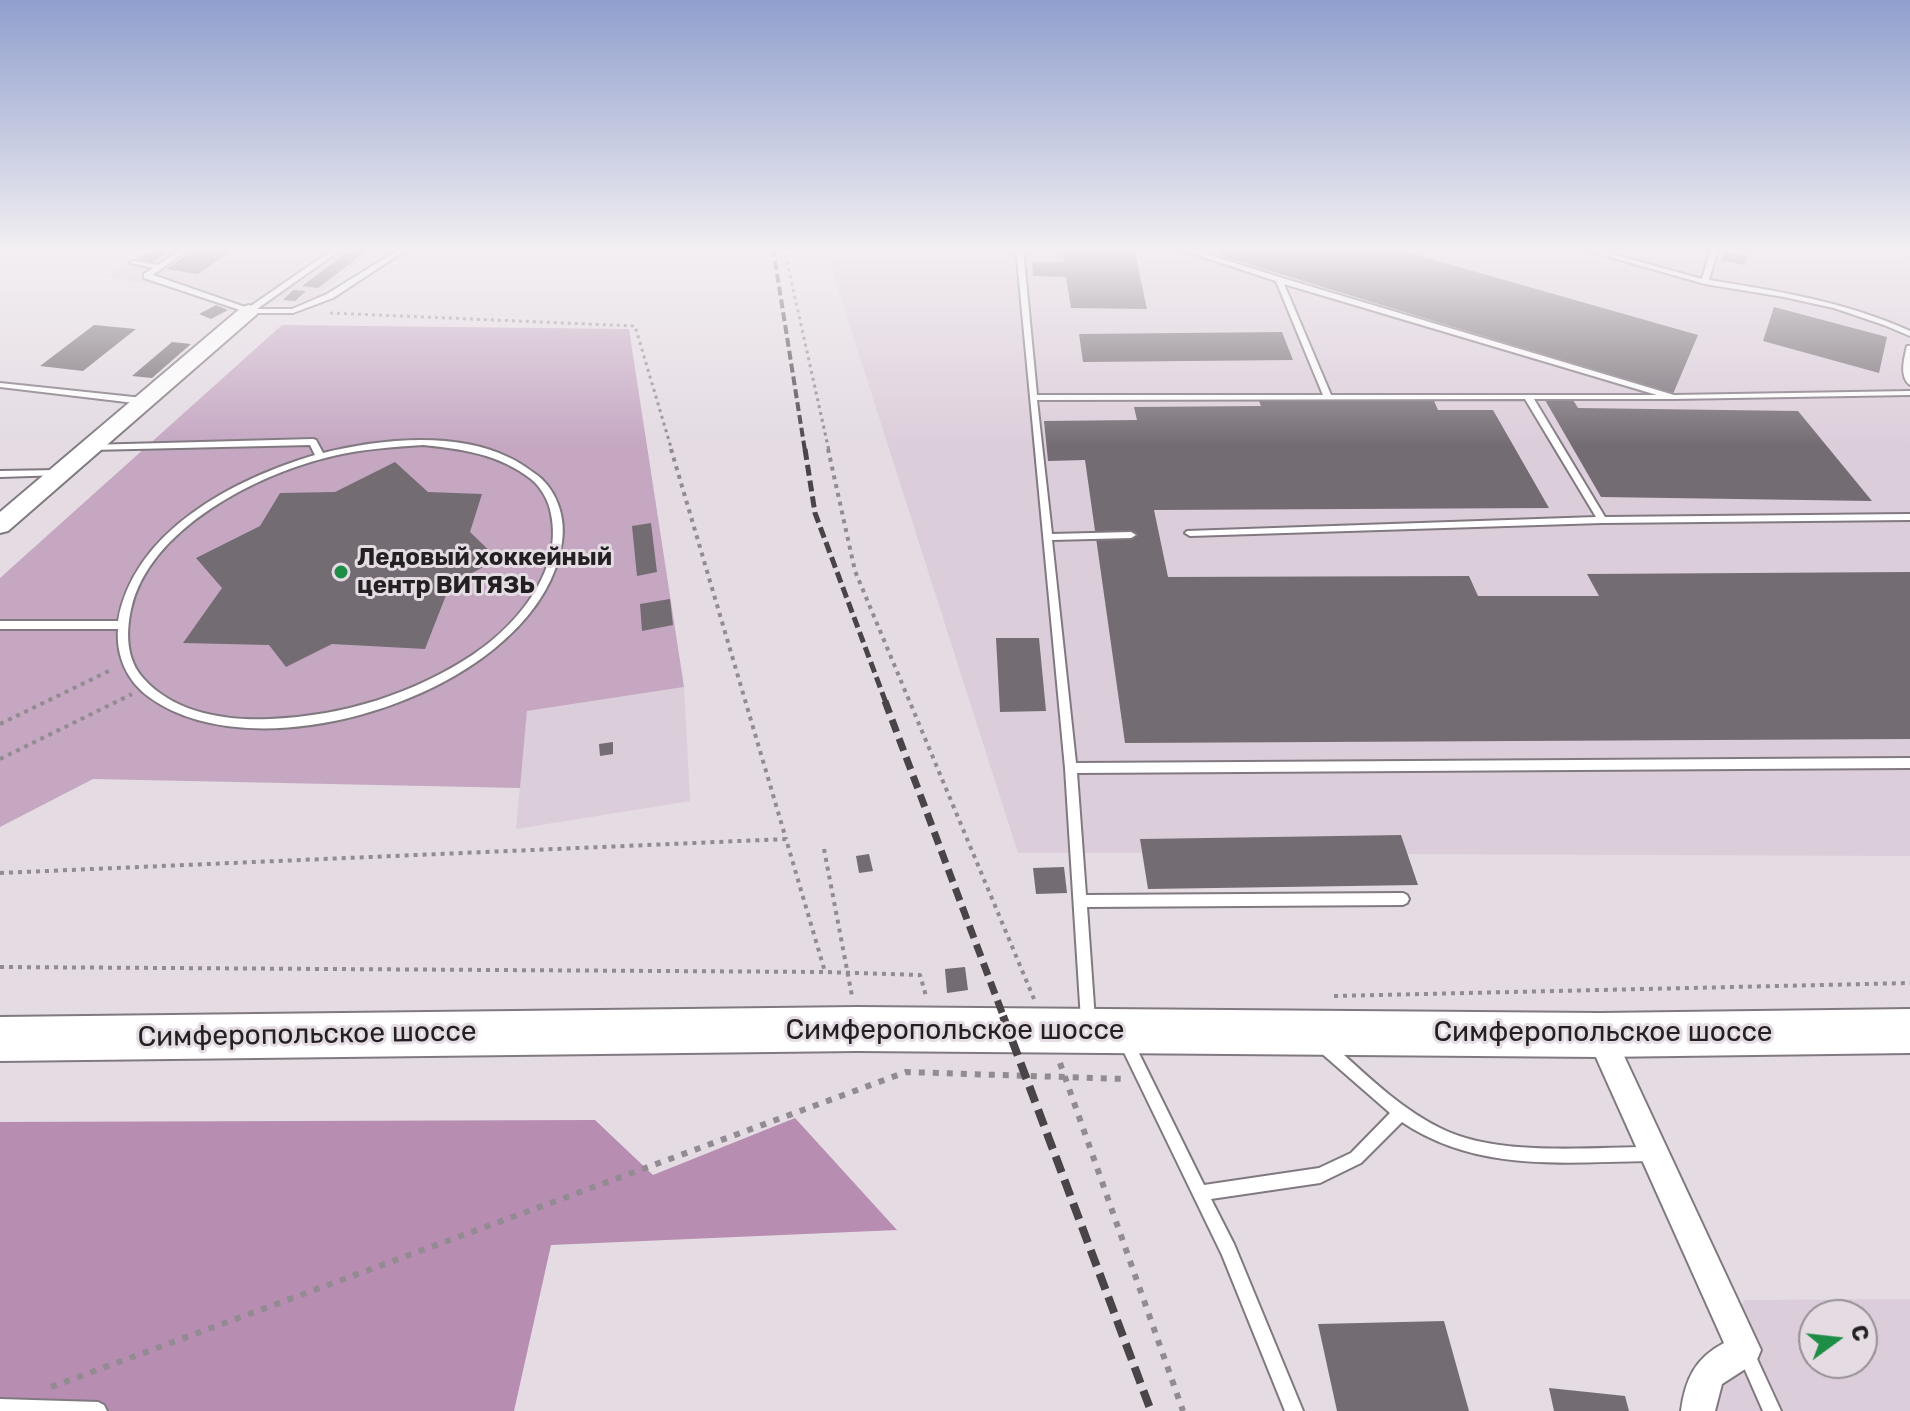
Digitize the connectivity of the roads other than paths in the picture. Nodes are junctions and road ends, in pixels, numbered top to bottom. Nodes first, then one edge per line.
1 (246, 314) edge
2 (1025, 314) edge
3 (1293, 314) edge
4 (1393, 314) edge
5 (1856, 314) edge
6 (1910, 334) edge
7 (1910, 348) edge
8 (31, 377) dead end
9 (1910, 383) edge
10 (0, 385) edge
11 (18, 387) junction
12 (1910, 393) edge
13 (1528, 397) junction
14 (1674, 397) junction
15 (1033, 398) junction
16 (1328, 398) junction
17 (143, 401) junction
18 (90, 447) junction
19 (320, 456) junction
20 (60, 473) junction
21 (0, 474) edge
22 (1910, 517) edge
23 (1602, 520) junction
24 (0, 525) edge
25 (1190, 533) dead end
26 (1131, 535) dead end
27 (1047, 537) junction
28 (0, 625) edge
29 (122, 625) junction
30 (1910, 763) edge
31 (1071, 768) junction
32 (1403, 899) dead end
33 (1080, 901) junction
34 (1317, 1015) junction
35 (1067, 1017) junction
36 (1910, 1031) edge
37 (1600, 1035) junction
38 (0, 1039) edge
39 (1401, 1112) junction
40 (1653, 1154) junction
41 (1200, 1193) junction
42 (1744, 1350) junction
43 (0, 1408) edge
44 (98, 1411) edge
45 (1294, 1411) edge
46 (1698, 1411) edge
47 (1772, 1411) edge

1 - 17 street
2 - 15 lane
3 - 16 lane
4 - 14 lane
5 - 6 lane
7 - 9 lane
8 - 11 lane
10 - 11 lane
11 - 17 lane
12 - 14 lane
13 - 14 lane
13 - 16 lane
13 - 23 lane
15 - 16 lane
15 - 27 lane
17 - 18 street
18 - 19 lane
18 - 20 street
19 - 29 lane
19 - 29 lane
20 - 21 lane
20 - 24 street
22 - 23 lane
23 - 25 lane
26 - 27 lane
27 - 31 lane
28 - 29 lane
30 - 31 lane
31 - 33 lane
32 - 33 lane
33 - 35 lane
34 - 35 main road, Симферопольское шоссе
34 - 37 main road, Симферопольское шоссе
34 - 39 lane
35 - 38 main road, Симферопольское шоссе
35 - 41 lane
36 - 37 main road, Симферопольское шоссе
37 - 40 street
39 - 40 lane
39 - 41 lane
40 - 42 street
41 - 45 lane
42 - 46 street
42 - 47 lane
43 - 44 lane

